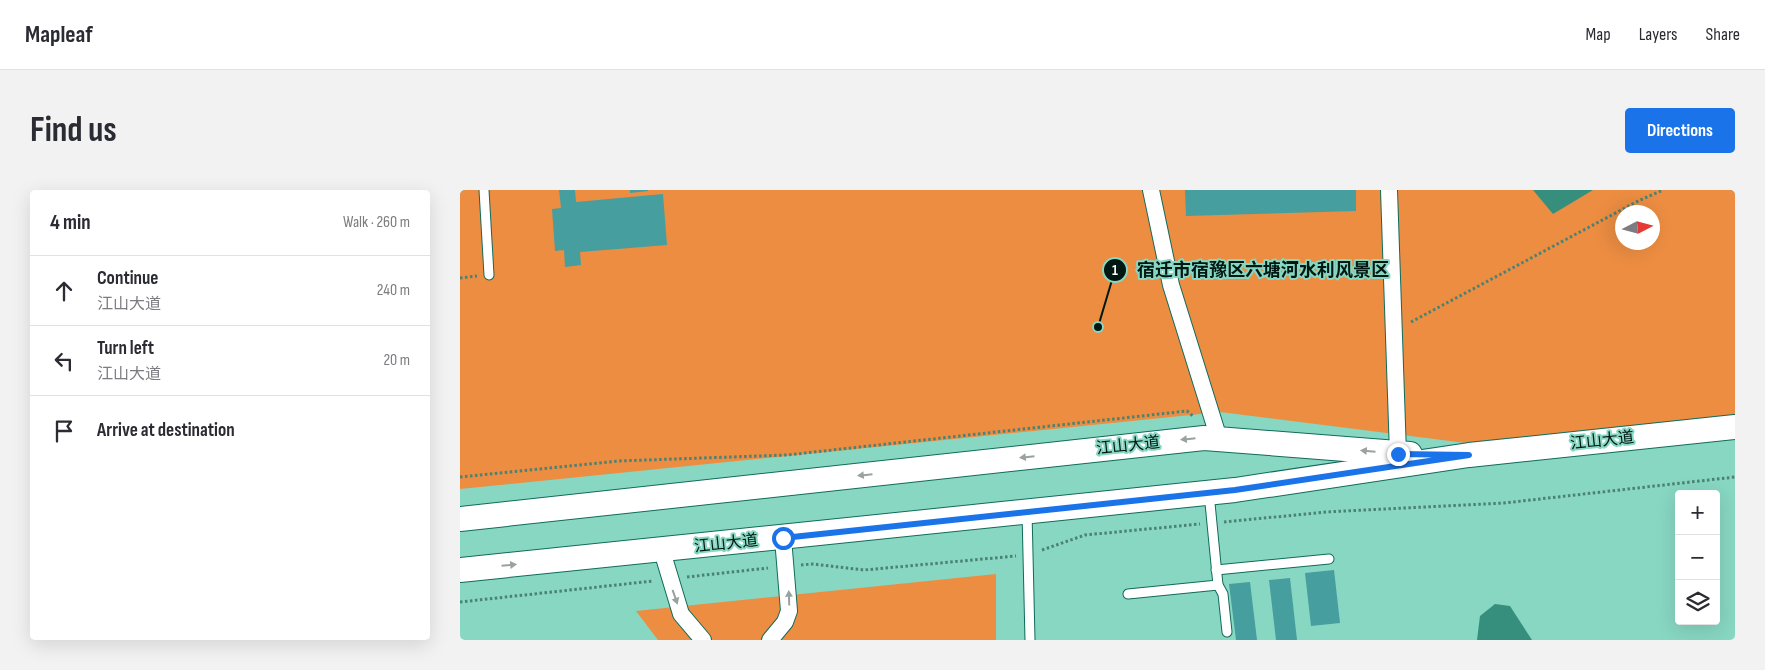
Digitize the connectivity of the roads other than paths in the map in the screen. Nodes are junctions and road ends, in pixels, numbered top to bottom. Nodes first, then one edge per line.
1 (484, 190) edge
2 (1150, 190) edge
3 (1389, 190) edge
4 (489, 275) dead end
5 (1735, 427) edge
6 (1219, 439) junction
7 (1398, 454) junction
8 (1469, 455) junction
9 (1208, 493) junction
10 (1027, 512) junction
11 (460, 520) edge
12 (783, 538) junction
13 (662, 551) junction
14 (1329, 559) dead end
15 (460, 570) edge
16 (1216, 570) junction
17 (1218, 585) junction
18 (1128, 594) dead end
19 (1227, 632) dead end
20 (703, 640) edge
21 (770, 640) edge
22 (1030, 640) edge

1 - 4 lane
2 - 6 street
3 - 7 street
5 - 8 main road, 江山大道
7 -> 6 main road, 江山大道
6 -> 11 main road, 江山大道
7 - 8 main road, 江山大道
8 - 9 main road, 江山大道
9 - 10 main road, 江山大道
9 - 16 lane
10 - 12 main road, 江山大道
10 - 22 lane
12 - 13 main road, 江山大道
21 -> 12 street
15 -> 13 main road, 江山大道
13 -> 20 street
14 - 16 lane
16 - 17 lane
17 - 18 lane
17 - 19 lane

